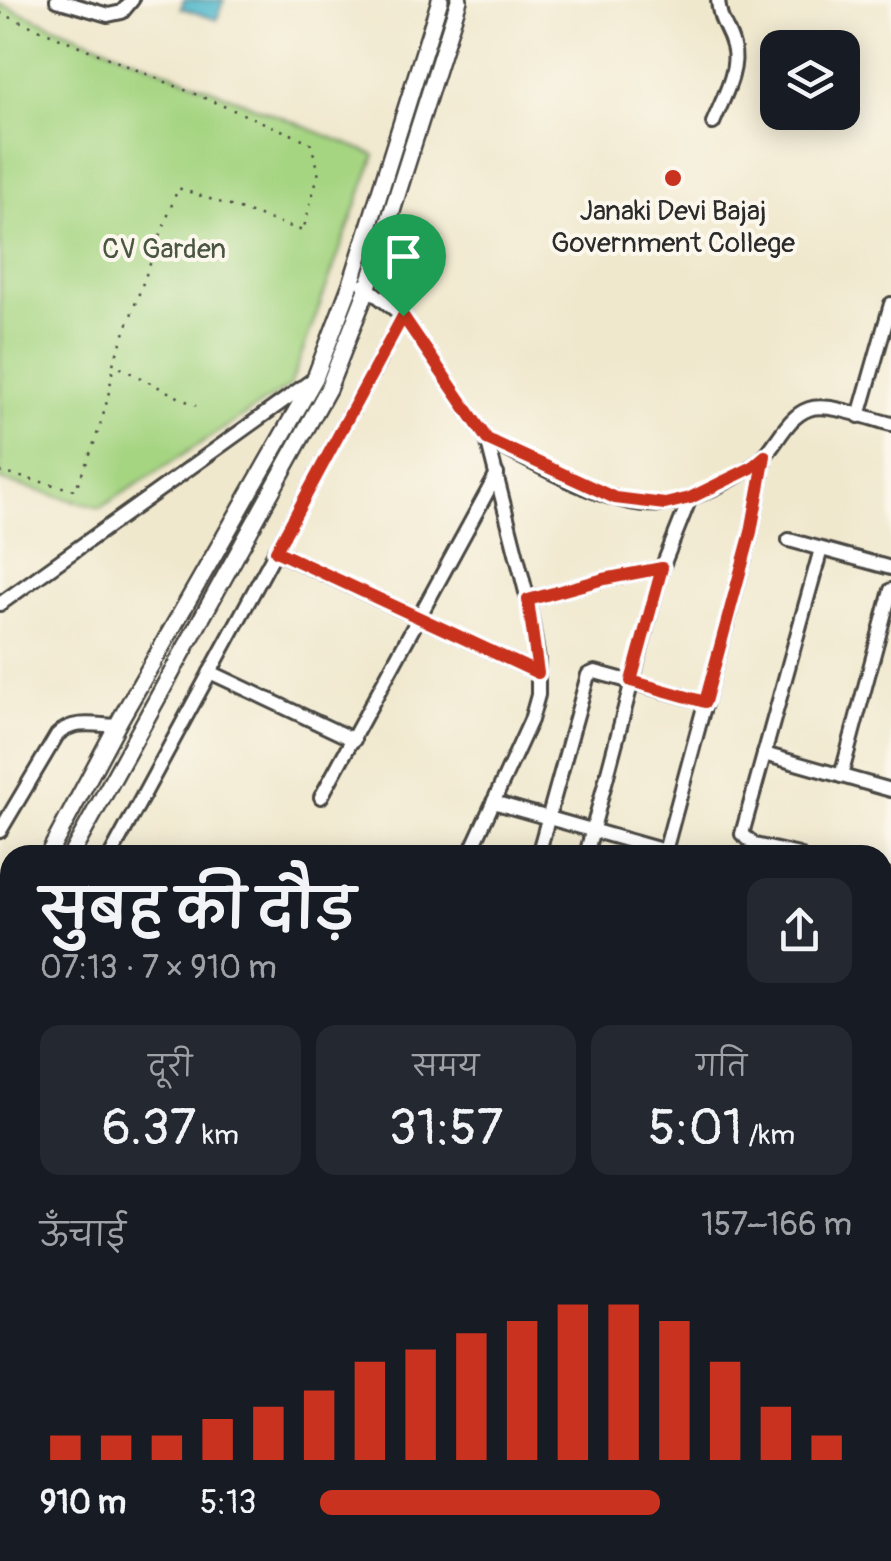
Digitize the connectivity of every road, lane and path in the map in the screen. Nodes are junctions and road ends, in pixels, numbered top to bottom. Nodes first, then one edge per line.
1 (57, 0) edge
2 (132, 0) edge
3 (440, 0) edge
4 (459, 0) edge
5 (718, 0) edge
6 (0, 13) edge
7 (713, 124) dead end
8 (352, 281) junction
9 (368, 287) junction
10 (891, 304) edge
11 (403, 316) junction
12 (887, 331) edge
13 (112, 364) junction
14 (315, 378) junction
15 (196, 406) dead end
16 (858, 416) junction
17 (891, 424) edge
18 (487, 439) junction
19 (765, 456) junction
20 (0, 472) edge
21 (496, 474) junction
22 (690, 498) junction
23 (789, 540) dead end
24 (821, 549) junction
25 (276, 551) junction
26 (662, 568) junction
27 (891, 568) edge
28 (891, 590) edge
29 (528, 600) junction
30 (0, 604) edge
31 (418, 619) junction
32 (210, 672) junction
33 (538, 673) junction
34 (631, 681) junction
35 (705, 702) junction
36 (117, 726) junction
37 (354, 740) junction
38 (764, 754) junction
39 (842, 776) junction
40 (891, 790) edge
41 (321, 797) dead end
42 (494, 802) junction
43 (549, 818) junction
44 (592, 830) junction
45 (0, 831) edge
46 (53, 845) edge
47 (77, 845) edge
48 (116, 845) edge
49 (474, 845) edge
50 (541, 845) edge
51 (588, 845) edge
52 (639, 845) edge
53 (666, 845) edge
54 (755, 845) edge

1 - 2 street
3 - 8 main road
4 - 9 main road
5 - 7 street
6 - 13 path
8 - 9 street
8 - 14 main road
9 - 11 street
9 - 47 main road
10 - 12 street
11 - 18 street
11 - 25 street
12 - 16 street
13 - 15 path
13 - 20 path
14 - 30 street
14 - 36 main road
16 - 17 street
16 - 19 street
18 - 21 street
18 - 22 street
19 - 22 street
19 - 35 street
21 - 29 street
21 - 31 street
22 - 26 street
23 - 24 street
24 - 27 street
24 - 38 street
25 - 31 street
25 - 32 street
26 - 29 street
26 - 34 street
28 - 39 street
29 - 33 street
31 - 33 street
31 - 37 street
32 - 37 street
32 - 48 street
33 - 42 street
34 - 35 street
34 - 43 street
34 - 44 street
35 - 53 street
36 - 45 street
36 - 46 main road
37 - 41 street
38 - 39 street
38 - 54 street
39 - 40 street
42 - 43 street
42 - 49 street
43 - 44 street
43 - 50 street
44 - 51 street
44 - 52 street

